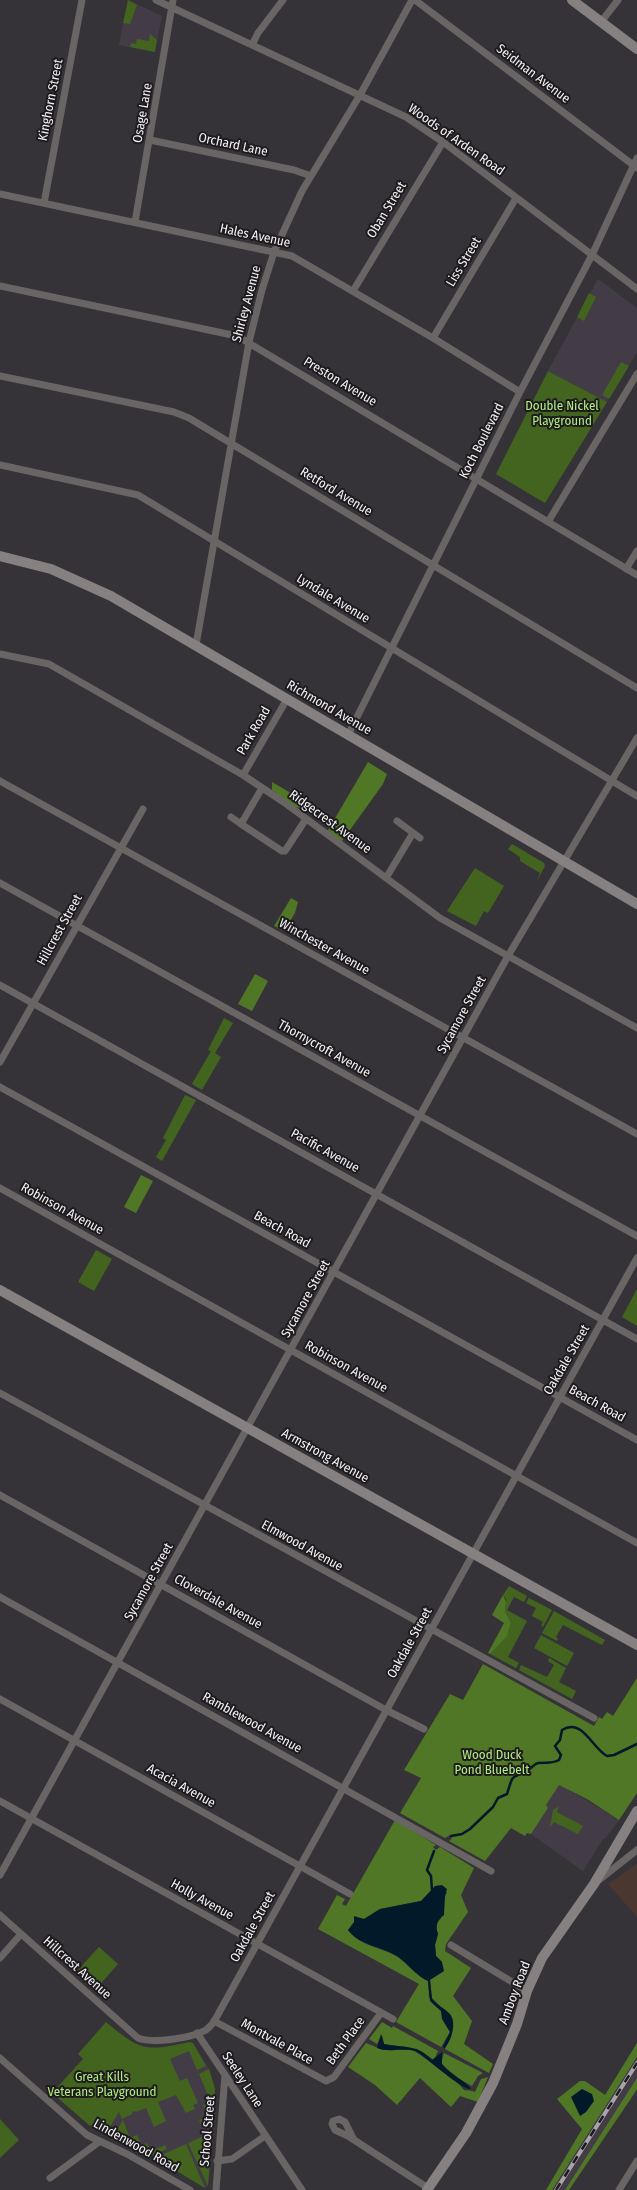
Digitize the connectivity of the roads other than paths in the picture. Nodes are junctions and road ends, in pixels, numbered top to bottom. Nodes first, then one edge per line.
1 (82, 0) edge
2 (156, 0) edge
3 (283, 0) edge
4 (414, 0) edge
5 (572, 0) edge
6 (618, 0) edge
7 (173, 4) edge
8 (601, 22) junction
9 (252, 45) junction
10 (637, 49) edge
11 (360, 95) junction
12 (150, 140) junction
13 (443, 142) junction
14 (637, 158) edge
15 (635, 167) edge
16 (311, 176) junction
17 (0, 194) edge
18 (516, 198) junction
19 (44, 203) junction
20 (135, 222) junction
21 (274, 252) junction
22 (592, 255) junction
23 (0, 286) edge
24 (637, 289) edge
25 (352, 291) junction
26 (433, 338) junction
27 (249, 342) junction
28 (637, 374) edge
29 (0, 376) edge
30 (520, 392) junction
31 (231, 443) junction
32 (0, 465) edge
33 (477, 479) junction
34 (548, 522) junction
35 (214, 541) junction
36 (637, 551) edge
37 (0, 556) edge
38 (433, 565) junction
39 (626, 569) junction
40 (637, 575) edge
41 (196, 645) junction
42 (392, 648) junction
43 (0, 654) edge
44 (637, 688) edge
45 (287, 699) junction
46 (348, 735) junction
47 (637, 738) edge
48 (243, 775) junction
49 (611, 780) junction
50 (0, 781) edge
51 (262, 788) junction
52 (637, 796) edge
53 (143, 809) dead end
54 (231, 817) dead end
55 (306, 819) junction
56 (397, 821) dead end
57 (241, 824) junction
58 (413, 833) junction
59 (420, 838) dead end
60 (120, 848) junction
61 (563, 860) junction
62 (386, 878) junction
63 (0, 883) edge
64 (637, 904) edge
65 (76, 926) junction
66 (508, 956) junction
67 (0, 985) edge
68 (33, 1004) junction
69 (637, 1028) edge
70 (464, 1038) junction
71 (0, 1062) edge
72 (0, 1087) edge
73 (420, 1115) junction
74 (637, 1134) edge
75 (0, 1188) edge
76 (378, 1194) junction
77 (637, 1236) edge
78 (637, 1258) edge
79 (335, 1272) junction
80 (0, 1290) edge
81 (604, 1320) junction
82 (637, 1339) edge
83 (291, 1350) junction
84 (0, 1393) edge
85 (559, 1397) junction
86 (248, 1429) junction
87 (637, 1440) edge
88 (517, 1475) junction
89 (0, 1495) edge
90 (205, 1506) junction
91 (637, 1543) edge
92 (474, 1553) junction
93 (161, 1585) junction
94 (0, 1597) edge
95 (430, 1630) junction
96 (637, 1645) edge
97 (118, 1663) junction
98 (0, 1699) edge
99 (386, 1710) junction
100 (594, 1718) dead end
101 (424, 1729) dead end
102 (75, 1740) junction
103 (344, 1788) junction
104 (0, 1801) edge
105 (637, 1811) edge
106 (32, 1819) junction
107 (637, 1850) edge
108 (301, 1866) junction
109 (491, 1871) dead end
110 (0, 1875) edge
111 (594, 1884) junction
112 (350, 1894) dead end
113 (0, 1915) edge
114 (21, 1934) junction
115 (257, 1944) junction
116 (452, 1945) dead end
117 (0, 1958) edge
118 (527, 1991) junction
119 (381, 2013) junction
120 (393, 2019) dead end
121 (214, 2022) junction
122 (197, 2033) junction
123 (0, 2058) edge
124 (225, 2075) junction
125 (329, 2081) joint
126 (265, 2136) junction
127 (354, 2140) dead end
128 (99, 2142) junction
129 (217, 2161) junction
130 (637, 2161) edge
131 (50, 2178) dead end
132 (427, 2189) edge
133 (190, 2190) edge
134 (216, 2190) edge
135 (302, 2190) edge
136 (619, 2190) edge

1 - 19 street, Kinghorn Street
2 - 7 street, Woods of Arden Road
3 - 9 street
4 - 11 street, Shirley Avenue
4 - 15 street, Seidman Avenue
5 - 8 main road
6 - 8 street
7 - 9 street, Woods of Arden Road
7 - 12 street, Osage Lane
8 - 10 main road
9 - 11 street, Woods of Arden Road
11 - 13 street, Woods of Arden Road
11 - 16 street, Shirley Avenue
12 - 16 street, Orchard Lane
12 - 20 street, Osage Lane
13 - 18 street, Woods of Arden Road
13 - 25 street, Oban Street
14 - 15 street, Koch Boulevard
15 - 22 street, Koch Boulevard
16 - 21 street, Shirley Avenue
17 - 19 street, Hales Avenue
18 - 22 street, Woods of Arden Road
18 - 26 street, Liss Street
19 - 20 street, Hales Avenue
20 - 21 street, Hales Avenue
21 - 25 street, Hales Avenue
21 - 27 street, Shirley Avenue
22 - 24 street, Woods of Arden Road
22 - 30 street, Koch Boulevard
23 - 27 street, Preston Avenue
25 - 26 street, Hales Avenue
26 - 30 street, Hales Avenue
27 - 31 street, Shirley Avenue
27 - 33 street, Preston Avenue
28 - 34 street
29 - 31 street, Retford Avenue
30 - 33 street, Koch Boulevard
31 - 35 street, Shirley Avenue
31 - 38 street, Retford Avenue
32 - 35 street, Lyndale Avenue
33 - 34 street, Preston Avenue
33 - 38 street, Koch Boulevard
34 - 39 street, Preston Avenue
35 - 41 street, Shirley Avenue
35 - 42 street, Lyndale Avenue
36 - 39 street
37 - 41 main road, Richmond Avenue
38 - 42 street, Koch Boulevard
38 - 44 street, Retford Avenue
39 - 40 street, Preston Avenue
41 - 45 main road, Richmond Avenue
42 - 46 street, Koch Boulevard
42 - 49 street, Lyndale Avenue
43 - 48 street, Ridgecrest Avenue
45 - 46 main road, Richmond Avenue
45 - 48 street, Park Road
46 - 61 main road, Richmond Avenue
47 - 49 street, Sycamore Street
48 - 51 street, Ridgecrest Avenue
49 - 52 street, Lyndale Avenue
49 - 61 street, Sycamore Street
50 - 60 street, Winchester Avenue
51 - 55 street, Ridgecrest Avenue
51 - 57 street
53 - 60 street, Hillcrest Street
54 - 57 street
55 - 57 street
55 - 62 street, Ridgecrest Avenue
56 - 58 street
58 - 59 street
58 - 62 street
60 - 65 street, Hillcrest Street
60 - 70 street, Winchester Avenue
61 - 64 main road, Richmond Avenue
61 - 66 street, Sycamore Street
62 - 66 street, Ridgecrest Avenue
63 - 65 street, Thornycroft Avenue
65 - 68 street, Hillcrest Street
65 - 73 street, Thornycroft Avenue
66 - 69 street, Ridgecrest Avenue
66 - 70 street, Sycamore Street
67 - 68 street, Pacific Avenue
68 - 71 street, Hillcrest Street
68 - 76 street, Pacific Avenue
70 - 73 street, Sycamore Street
70 - 74 street, Winchester Avenue
72 - 79 street, Beach Road
73 - 76 street, Sycamore Street
73 - 77 street, Thornycroft Avenue
75 - 83 street, Robinson Avenue
76 - 79 street, Sycamore Street
76 - 81 street, Pacific Avenue
78 - 81 street, Oakdale Street
79 - 83 street, Sycamore Street
79 - 85 street, Beach Road
80 - 86 main road, Armstrong Avenue
81 - 82 street, Pacific Avenue
81 - 85 street, Oakdale Street
83 - 86 street, Sycamore Street
83 - 88 street, Robinson Avenue
84 - 90 street, Elmwood Avenue
85 - 87 street, Beach Road
85 - 88 street, Oakdale Street
86 - 90 street, Sycamore Street
86 - 92 main road, Armstrong Avenue
88 - 91 street, Robinson Avenue
88 - 92 street, Oakdale Street
89 - 93 street, Cloverdale Avenue
90 - 93 street, Sycamore Street
90 - 95 street, Elmwood Avenue
92 - 95 street, Oakdale Street
92 - 96 main road, Armstrong Avenue
93 - 97 street, Sycamore Street
93 - 99 street, Cloverdale Avenue
94 - 97 street, Ramblewood Avenue
95 - 99 street, Oakdale Street
95 - 100 street, Elmwood Avenue
97 - 102 street, Sycamore Street
97 - 103 street, Ramblewood Avenue
98 - 102 street, Acacia Avenue
99 - 101 street, Cloverdale Avenue
99 - 103 street, Oakdale Street
102 - 106 street, Sycamore Street
102 - 108 street, Acacia Avenue
103 - 108 street, Oakdale Street
103 - 109 street, Ramblewood Avenue
104 - 106 street, Holly Avenue
105 - 111 main road, Amboy Road
106 - 110 street, Sycamore Street
106 - 115 street, Holly Avenue
107 - 111 street
108 - 112 street, Acacia Avenue
108 - 115 street, Oakdale Street
111 - 118 main road, Amboy Road
113 - 114 street, Hillcrest Avenue
114 - 117 street
114 - 122 street, Hillcrest Avenue
115 - 119 street, Holly Avenue
115 - 121 street, Oakdale Street
116 - 118 street
118 - 132 main road, Amboy Road
119 - 120 street, Holly Avenue
119 - 125 street, Beth Place
121 - 122 street, Oakdale Street
121 - 125 street, Montvale Place
122 - 124 street, Seeley Lane
123 - 128 street, Lindenwood Road
124 - 126 street, Seeley Lane
124 - 129 street, School Street
126 - 129 street
126 - 135 street, Seeley Lane
127 - 132 street
128 - 131 street
128 - 133 street, Lindenwood Road
129 - 134 street, School Street
130 - 136 street

